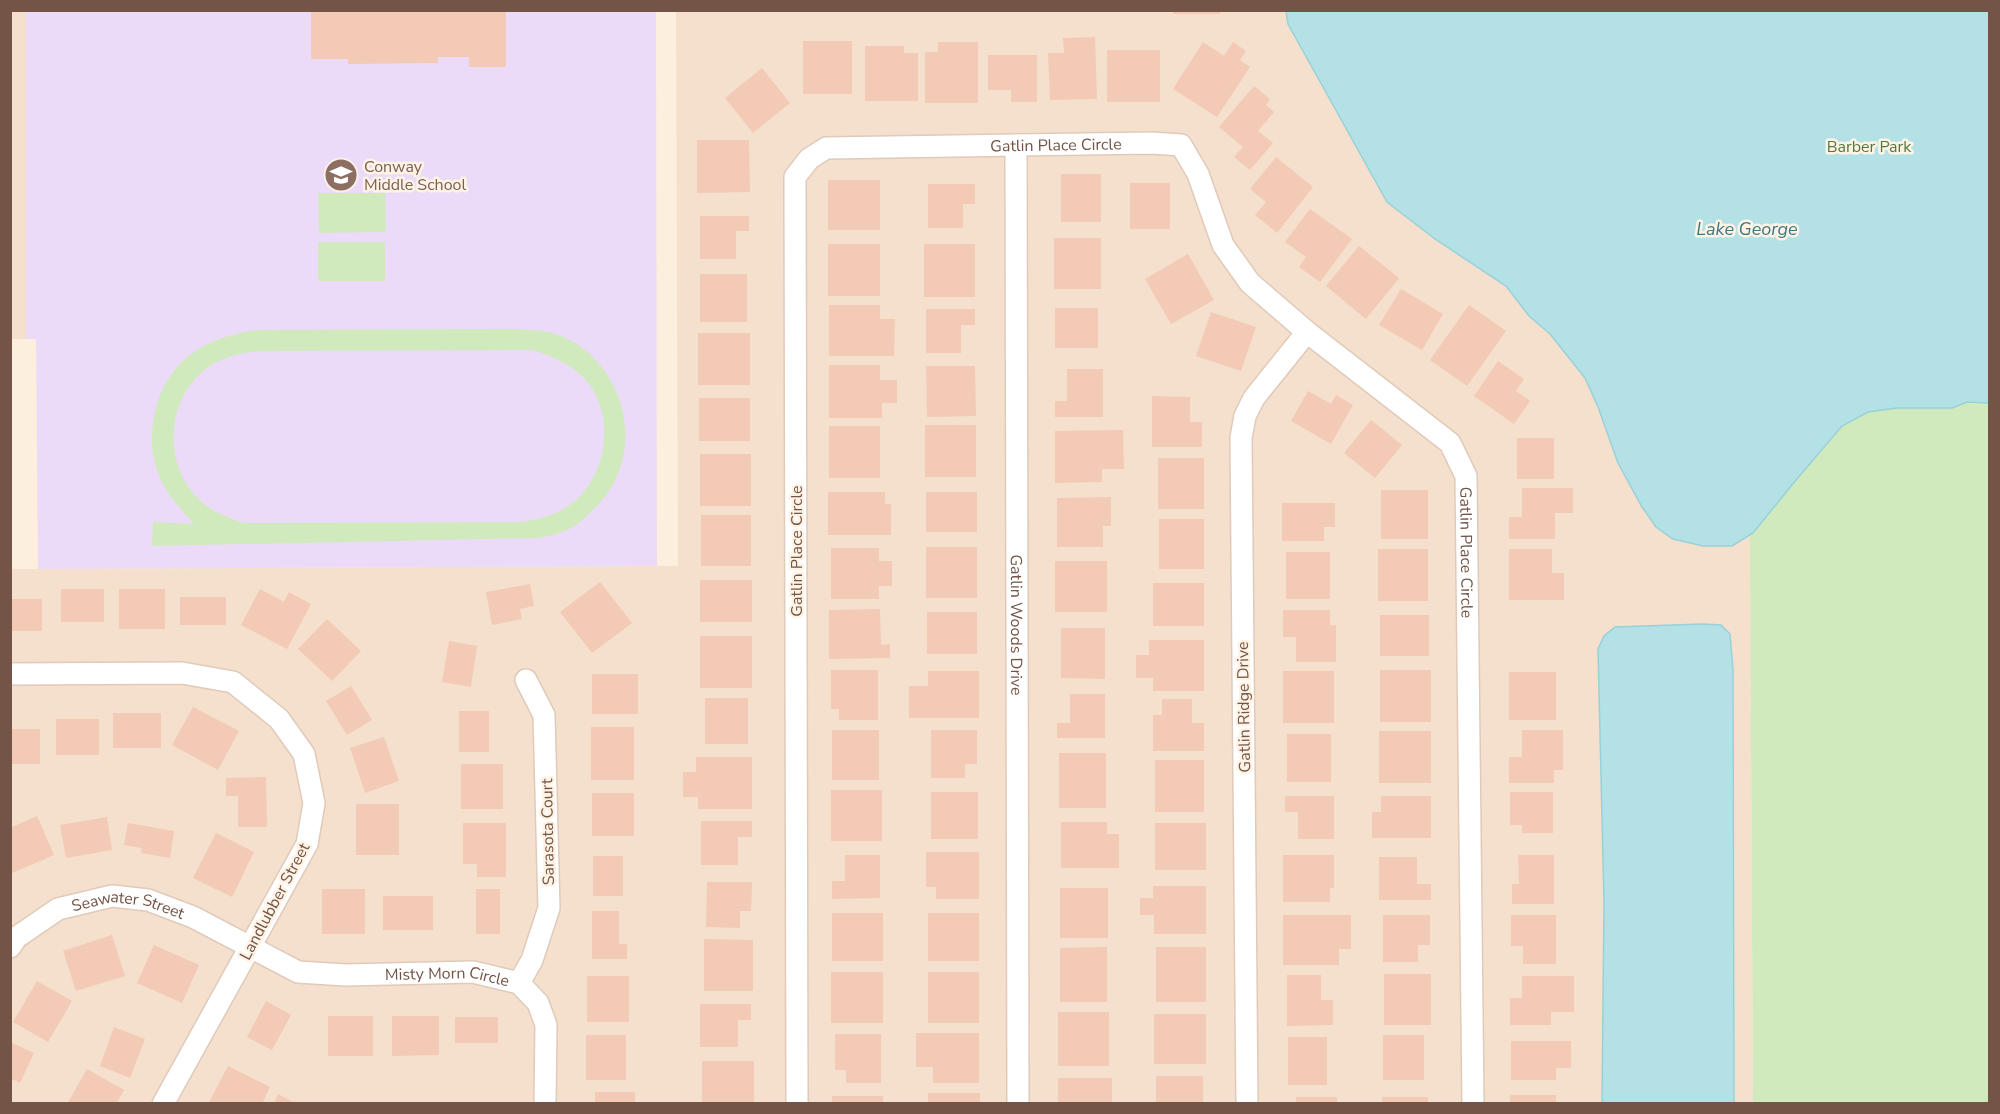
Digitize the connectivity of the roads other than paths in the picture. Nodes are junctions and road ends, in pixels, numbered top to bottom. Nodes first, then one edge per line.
1 (1016, 146) junction
2 (1308, 332) junction
3 (10, 674) edge
4 (526, 680) dead end
5 (10, 947) edge
6 (250, 948) junction
7 (519, 983) junction
8 (163, 1104) edge
9 (545, 1104) edge
10 (797, 1104) edge
11 (1018, 1104) edge
12 (1247, 1104) edge
13 (1473, 1104) edge

1 - 2 street, Gatlin Place Circle
1 - 10 street, Gatlin Place Circle
1 - 11 street, Gatlin Woods Drive
2 - 12 street, Gatlin Ridge Drive
2 - 13 street, Gatlin Place Circle
3 - 6 street, Landlubber Street
4 - 7 street, Sarasota Court
5 - 6 street, Seawater Street
6 - 7 street, Misty Morn Circle
6 - 8 street, Landlubber Street
7 - 9 street, Misty Morn Circle

